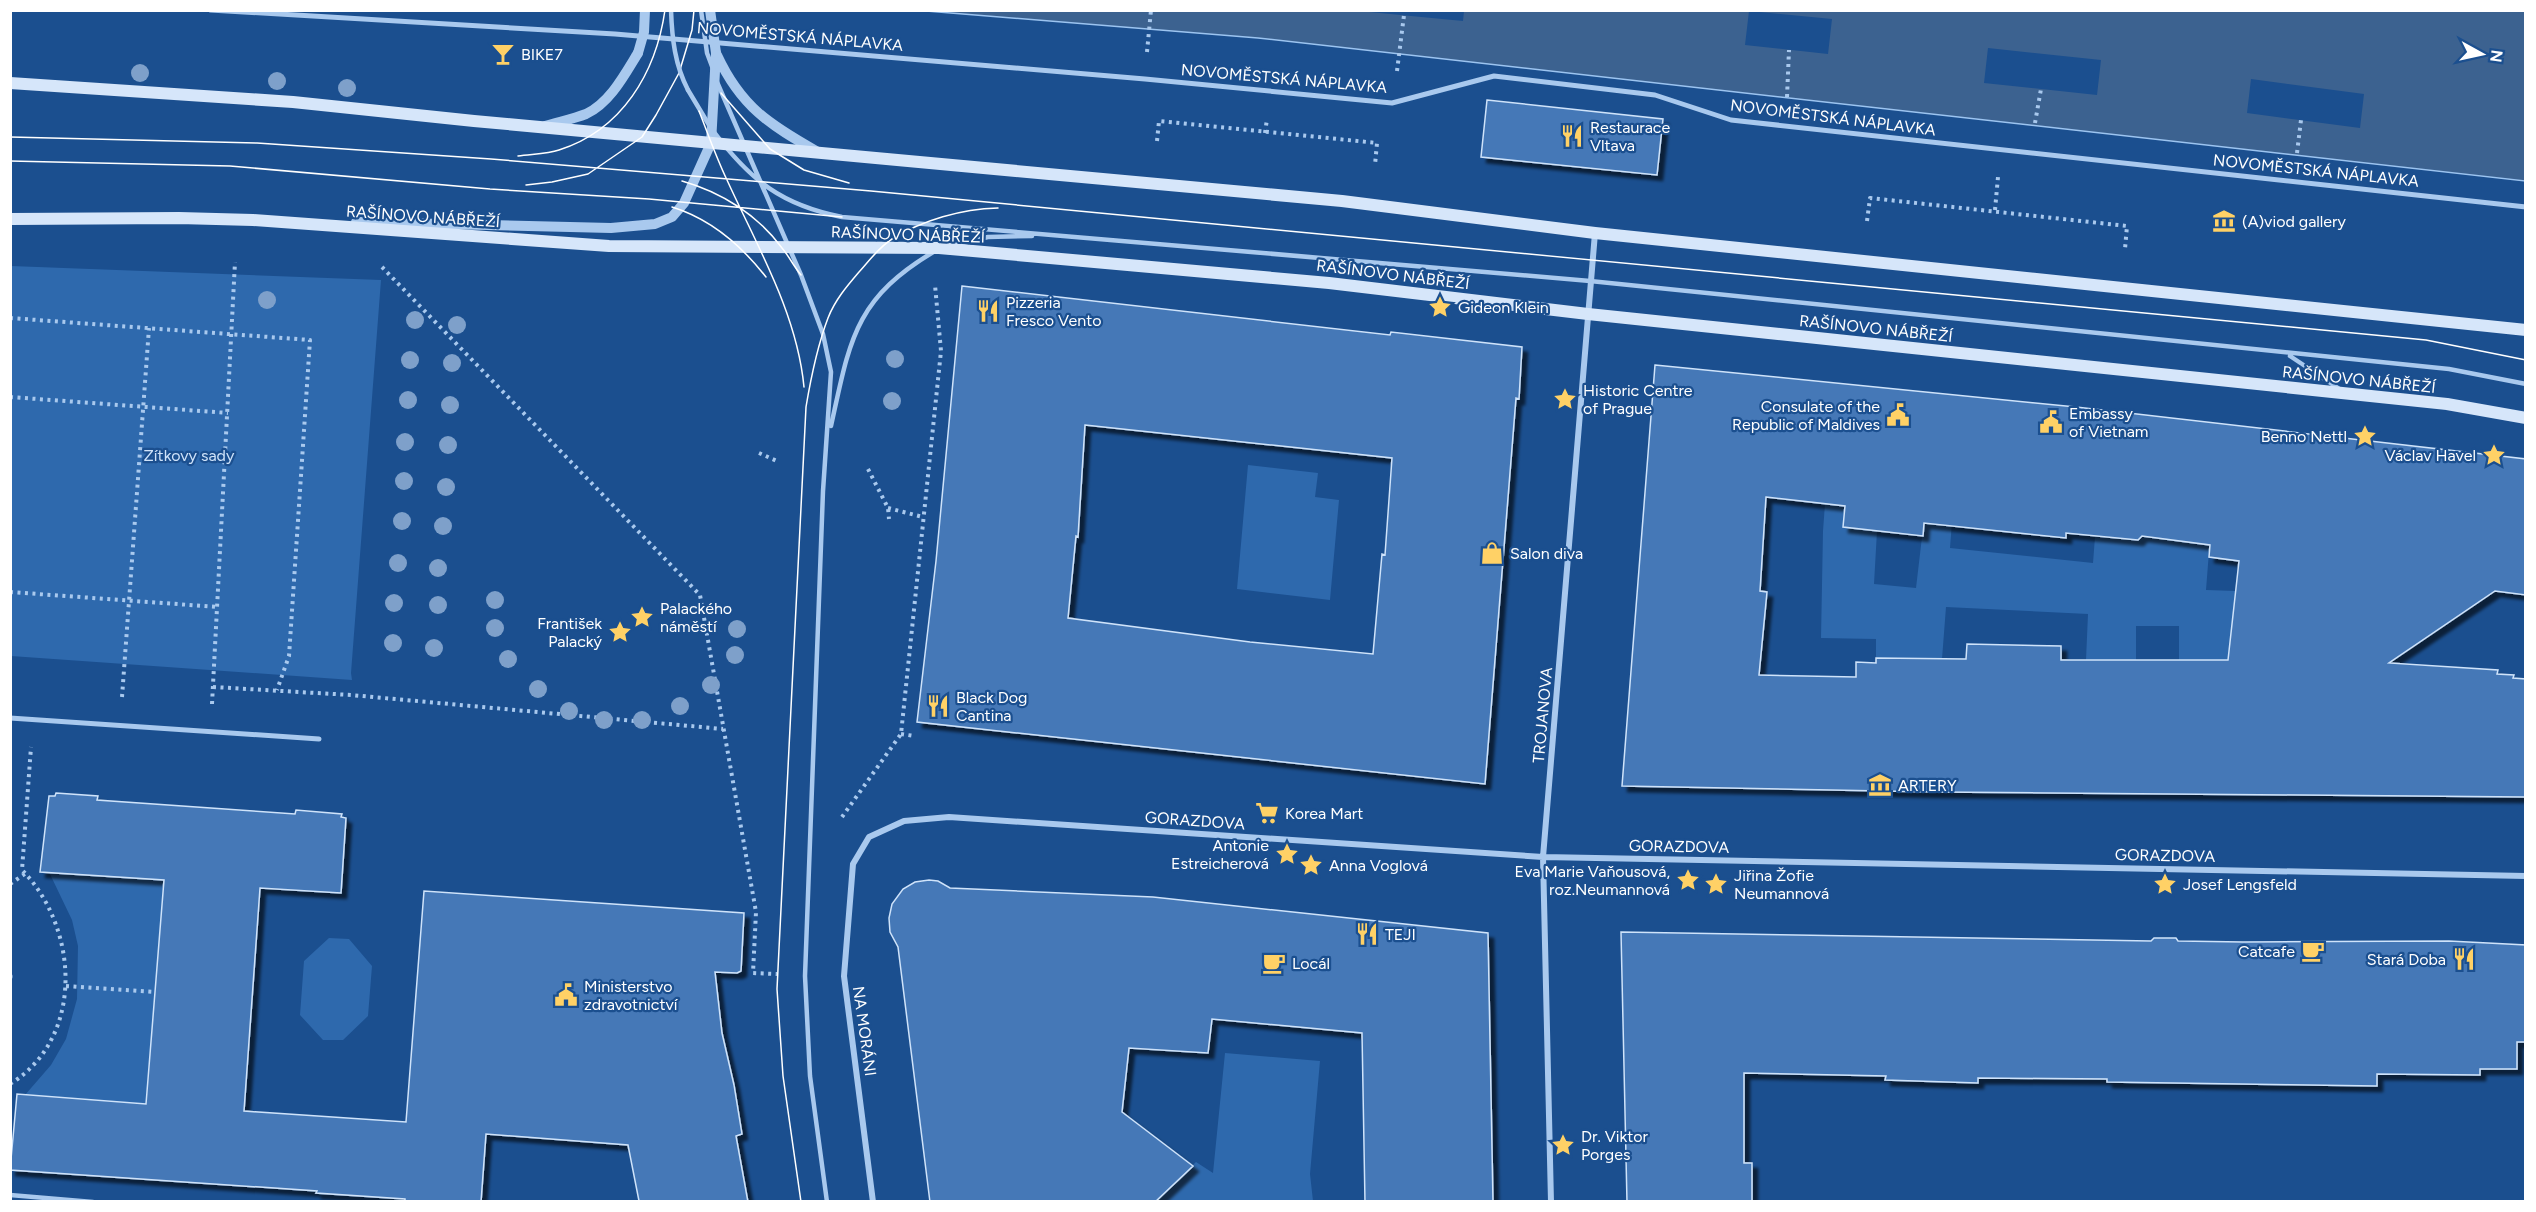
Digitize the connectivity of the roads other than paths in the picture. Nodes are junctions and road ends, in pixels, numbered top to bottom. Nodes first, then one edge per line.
1 (210, 10) edge
2 (645, 10) edge
3 (671, 10) edge
4 (701, 10) edge
5 (710, 10) edge
6 (285, 13) edge
7 (716, 53) junction
8 (716, 77) junction
9 (10, 83) edge
10 (542, 127) junction
11 (716, 139) junction
12 (744, 146) junction
13 (821, 153) junction
14 (759, 182) junction
15 (2526, 207) edge
16 (10, 219) edge
17 (253, 220) junction
18 (1595, 233) junction
19 (1055, 236) junction
20 (788, 248) junction
21 (939, 248) junction
22 (1590, 281) junction
23 (1588, 315) junction
24 (2526, 330) edge
25 (2288, 354) junction
26 (2526, 384) edge
27 (2346, 394) junction
28 (2526, 417) edge
29 (828, 439) junction
30 (10, 718) edge
31 (319, 739) dead end
32 (1543, 857) junction
33 (853, 864) joint
34 (2526, 876) edge
35 (10, 1195) edge
36 (93, 1202) edge
37 (827, 1202) edge
38 (873, 1202) edge
39 (1551, 1202) edge

1 - 6 street, NOVOMĚSTSKÁ NÁPLAVKA
2 - 10 street, bridge
3 - 11 lane, bridge
4 - 8 lane, bridge
5 - 7 street, bridge
6 - 15 street, NOVOMĚSTSKÁ NÁPLAVKA
7 - 8 street
7 - 13 street
8 - 11 street
8 - 12 lane
9 - 10 main road
10 - 11 main road
11 - 12 main road
11 - 14 lane
11 - 17 street, RAŠÍNOVO NÁBŘEŽÍ
12 - 13 main road
12 - 14 lane
13 - 18 main road
14 - 19 lane
14 - 20 lane
16 - 17 main road, RAŠÍNOVO NÁBŘEŽÍ
17 - 20 main road, RAŠÍNOVO NÁBŘEŽÍ
18 - 22 street, TROJANOVA
18 - 24 main road
19 - 21 lane
19 - 22 lane
20 - 21 main road, RAŠÍNOVO NÁBŘEŽÍ
20 - 29 lane
21 - 23 main road, RAŠÍNOVO NÁBŘEŽÍ
21 - 29 lane
22 - 23 street, TROJANOVA
22 - 25 lane
23 - 27 main road, RAŠÍNOVO NÁBŘEŽÍ
23 - 32 street, TROJANOVA
25 - 26 lane
25 - 27 lane
27 - 28 main road, RAŠÍNOVO NÁBŘEŽÍ
29 - 37 lane
30 - 31 street
32 - 33 street, GORAZDOVA
32 - 34 street, GORAZDOVA
32 - 39 street, TROJANOVA
33 - 38 street, NA MORÁNI
35 - 36 lane

